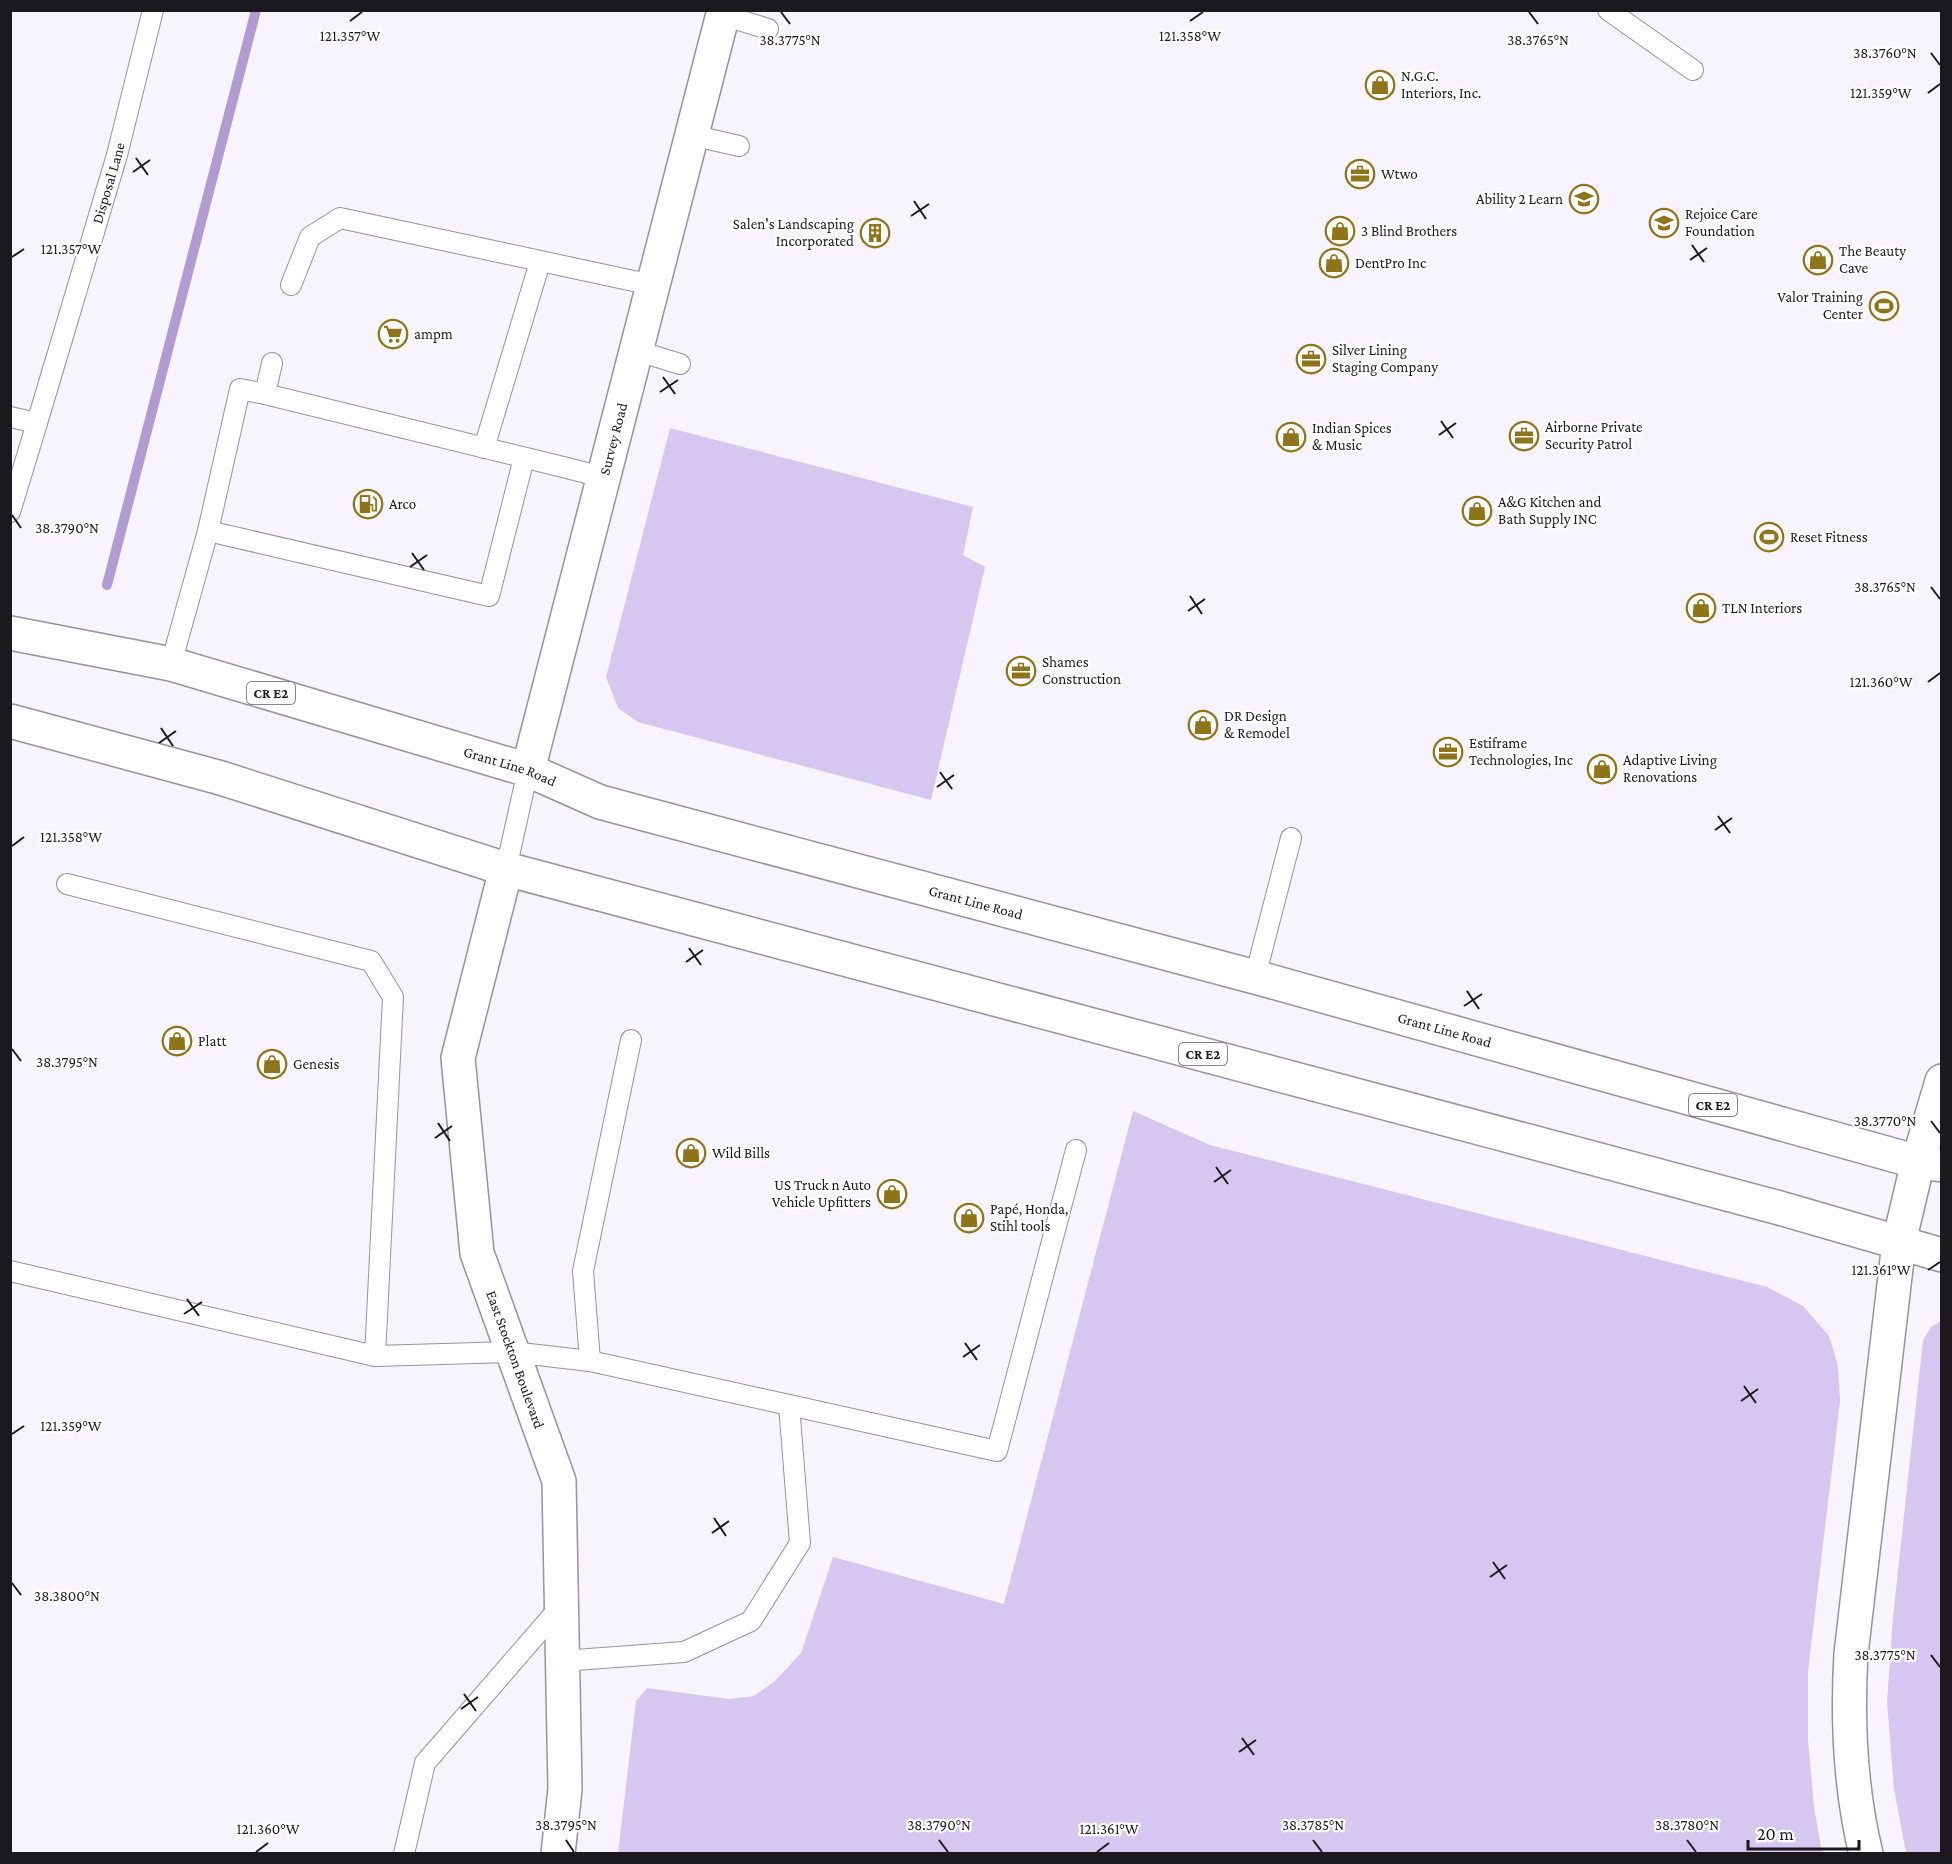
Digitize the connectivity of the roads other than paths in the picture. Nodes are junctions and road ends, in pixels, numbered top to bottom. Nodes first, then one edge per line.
1 (153, 10) edge
2 (1608, 10) edge
3 (723, 13) edge
4 (768, 28) dead end
5 (1693, 70) dead end
6 (691, 135) junction
7 (739, 146) dead end
8 (540, 262) junction
9 (291, 285) dead end
10 (652, 285) junction
11 (635, 350) junction
12 (272, 363) dead end
13 (680, 364) dead end
14 (265, 394) junction
15 (10, 417) edge
16 (37, 423) junction
17 (484, 448) junction
18 (524, 458) junction
19 (602, 477) junction
20 (10, 512) edge
21 (208, 531) junction
22 (10, 633) edge
23 (171, 664) junction
24 (10, 721) edge
25 (528, 770) junction
26 (1291, 838) dead end
27 (506, 869) junction
28 (66, 884) dead end
29 (1255, 977) junction
30 (631, 1040) dead end
31 (1941, 1081) edge
32 (1076, 1150) dead end
33 (1930, 1163) edge
34 (1899, 1242) junction
35 (1941, 1255) edge
36 (10, 1271) edge
37 (513, 1352) junction
38 (375, 1356) junction
39 (590, 1361) junction
40 (789, 1405) junction
41 (561, 1606) junction
42 (562, 1661) junction
43 (404, 1854) edge
44 (558, 1854) edge
45 (1866, 1854) edge

1 - 16 lane, Disposal Lane
2 - 5 lane
3 - 4 lane
3 - 6 main road, Survey Road
6 - 7 lane
6 - 10 main road, Survey Road
8 - 9 lane
8 - 10 lane
8 - 17 lane
10 - 11 main road, Survey Road
11 - 13 lane
11 - 19 main road, Survey Road
12 - 14 lane
14 - 17 lane
14 - 21 lane
15 - 16 lane
16 - 20 lane, Disposal Lane
17 - 18 lane
18 - 19 lane
18 - 21 lane
19 - 25 main road, Survey Road
21 - 23 lane
22 - 23 main road, Grant Line Road / CR E2
23 - 25 main road, Grant Line Road / CR E2
24 - 27 main road, CR E2
25 - 27 lane, Survey Road
25 - 29 main road, Grant Line Road / CR E2
26 - 29 lane
27 - 34 main road, CR E2
27 - 37 main road, East Stockton Boulevard
28 - 38 lane
29 - 33 main road, Grant Line Road / CR E2
30 - 39 lane
31 - 33 main road
32 - 40 lane
33 - 34 main road
34 - 35 main road, CR E2
34 - 45 main road
36 - 38 lane
37 - 38 lane
37 - 39 lane
37 - 41 main road, East Stockton Boulevard
39 - 40 lane
40 - 42 lane
41 - 42 main road, East Stockton Boulevard
41 - 43 lane
42 - 44 main road, East Stockton Boulevard

